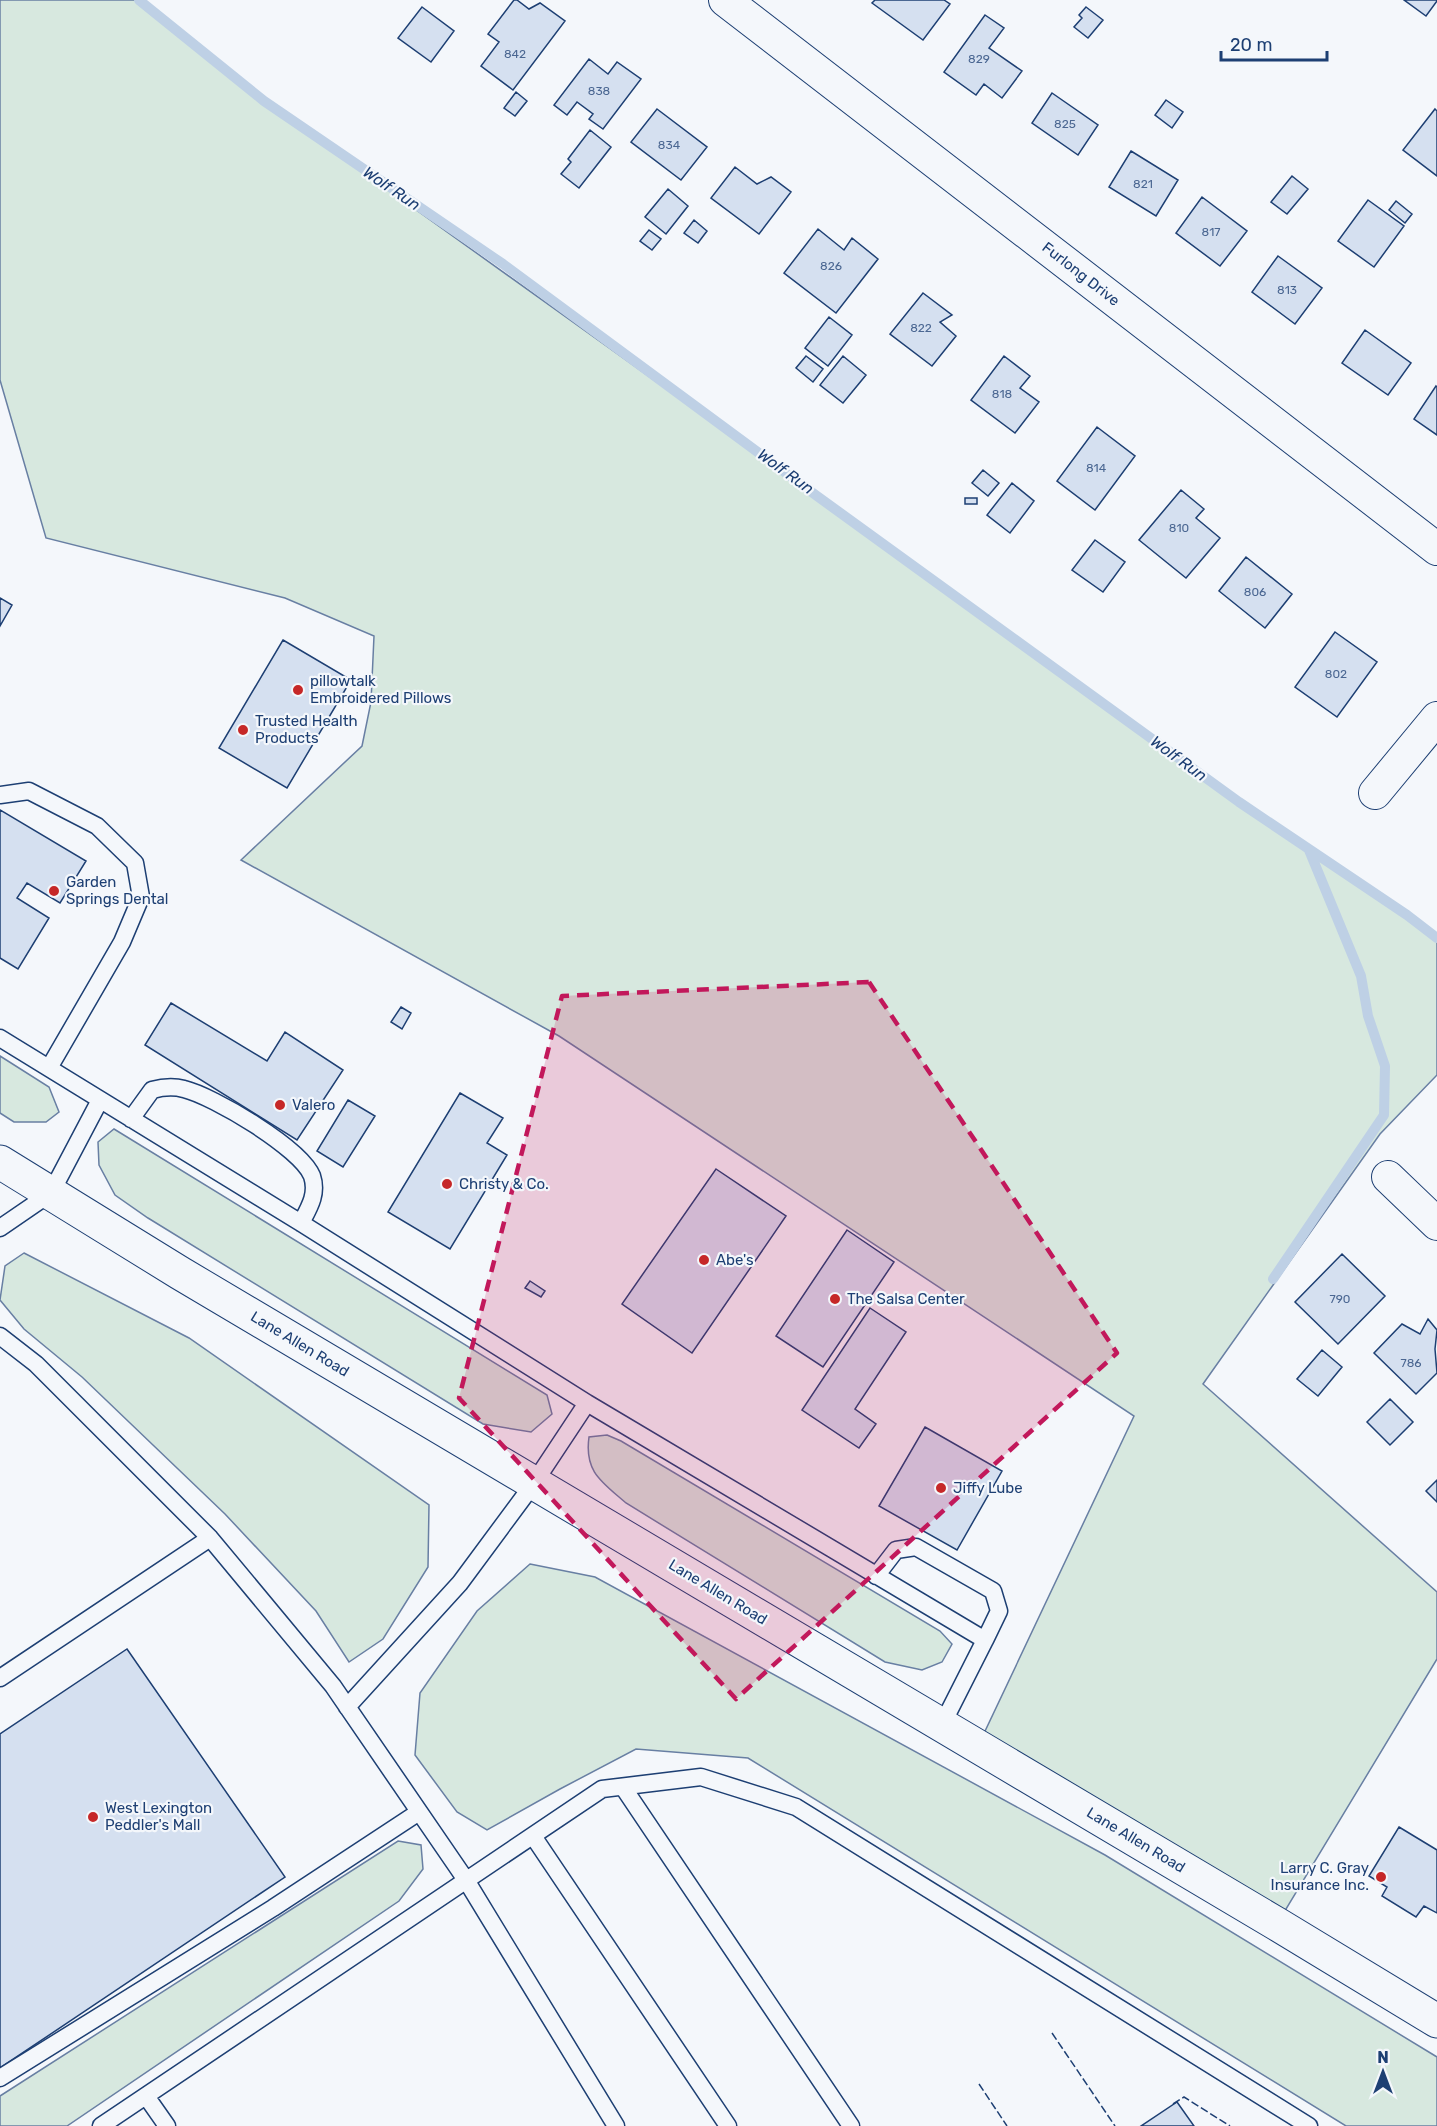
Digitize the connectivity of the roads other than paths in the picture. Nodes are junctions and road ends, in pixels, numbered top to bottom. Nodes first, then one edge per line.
1 (725, 0) edge
2 (1437, 549) edge
3 (1437, 718) edge
4 (1375, 793) dead end
5 (0, 795) edge
6 (0, 1038) edge
7 (49, 1068) junction
8 (100, 1100) junction
9 (131, 1119) junction
10 (0, 1162) edge
11 (1388, 1177) dead end
12 (51, 1194) junction
13 (301, 1223) junction
14 (1437, 1224) edge
15 (0, 1228) edge
16 (0, 1336) edge
17 (587, 1403) junction
18 (534, 1484) junction
19 (210, 1538) junction
20 (876, 1576) junction
21 (985, 1640) junction
22 (0, 1678) edge
23 (347, 1707) junction
24 (942, 1725) junction
25 (622, 1787) junction
26 (419, 1812) junction
27 (533, 1836) junction
28 (466, 1880) junction
29 (1437, 2021) edge
30 (0, 2079) edge
31 (146, 2096) junction
32 (101, 2126) edge
33 (167, 2126) edge
34 (616, 2126) edge
35 (728, 2126) edge
36 (851, 2126) edge
37 (1309, 2126) edge

1 - 2 street, Furlong Drive
3 - 4 street
5 - 7 lane
6 - 7 lane
7 - 8 lane
8 - 9 lane
8 - 12 lane
9 - 13 lane
9 - 13 lane
10 - 12 main road, Lane Allen Road
11 - 14 street
12 - 15 lane
12 - 18 main road, Lane Allen Road
13 - 17 lane
16 - 19 lane
17 - 18 lane
17 - 20 lane
18 - 23 lane
18 - 24 main road, Lane Allen Road
19 - 22 lane
19 - 23 lane
20 - 21 lane
20 - 21 lane
21 - 24 lane
23 - 26 lane
24 - 29 main road, Lane Allen Road
25 - 27 lane
25 - 36 lane
25 - 37 lane
26 - 28 lane
26 - 30 lane
27 - 28 lane
27 - 35 lane
28 - 31 lane
28 - 34 lane
31 - 32 lane
31 - 33 lane

